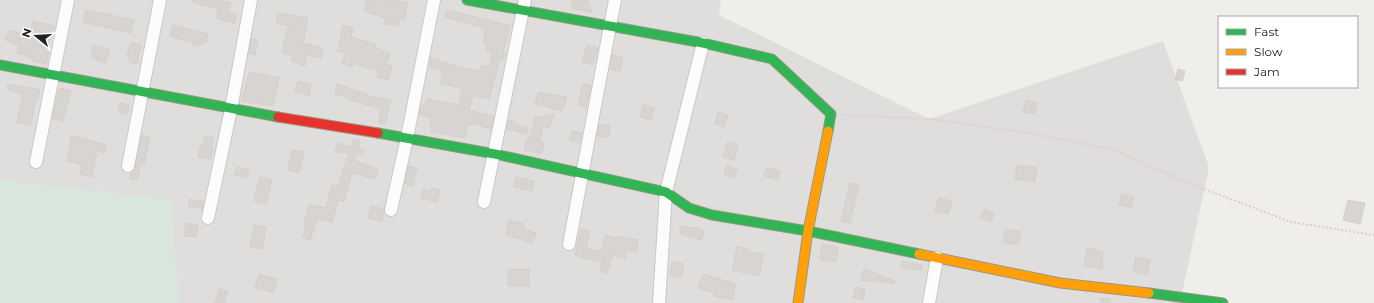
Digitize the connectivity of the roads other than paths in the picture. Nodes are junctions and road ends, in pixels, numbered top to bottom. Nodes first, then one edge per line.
1 (68, 0) edge
2 (160, 0) edge
3 (251, 0) edge
4 (434, 0) edge
5 (467, 0) edge
6 (615, 0) edge
7 (525, 5) edge
8 (611, 26) junction
9 (703, 43) junction
10 (0, 65) edge
11 (54, 75) junction
12 (143, 92) junction
13 (231, 109) junction
14 (407, 138) junction
15 (495, 154) junction
16 (36, 162) dead end
17 (128, 166) dead end
18 (582, 173) junction
19 (666, 192) junction
20 (484, 202) dead end
21 (391, 210) dead end
22 (208, 218) dead end
23 (808, 232) junction
24 (569, 244) dead end
25 (937, 258) junction
26 (659, 303) edge
27 (798, 303) edge
28 (929, 303) edge
29 (1224, 303) edge

1 - 11 street
2 - 12 street
3 - 13 street
4 - 14 street
5 - 7 street
6 - 8 street
7 - 8 street
7 - 15 street
8 - 9 street
8 - 18 street
9 - 19 street
9 - 23 street
10 - 11 street
11 - 12 street
11 - 16 street
12 - 13 street
12 - 17 street
13 - 14 street
13 - 22 street
14 - 15 street
14 - 21 street
15 - 18 street
15 - 20 street
18 - 19 street
18 - 24 street
19 - 23 street
19 - 26 street
23 - 25 street
23 - 27 street
25 - 28 street
25 - 29 street

